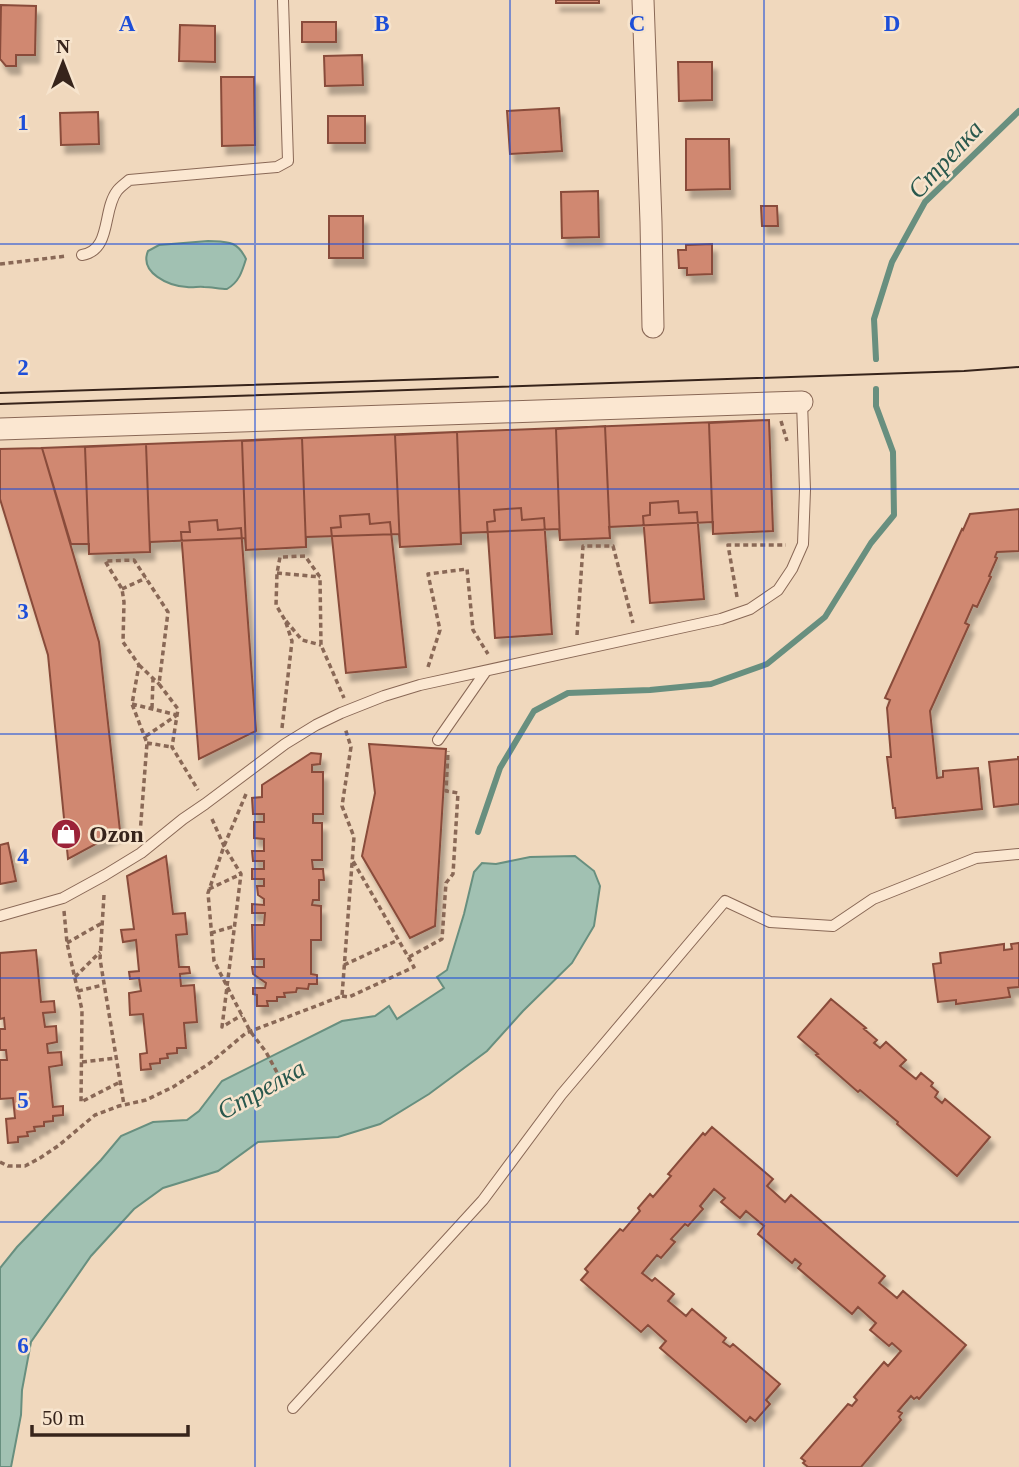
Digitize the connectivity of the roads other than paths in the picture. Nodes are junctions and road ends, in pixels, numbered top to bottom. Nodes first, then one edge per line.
1 (283, 0) edge
2 (643, 0) edge
3 (82, 255) road end
4 (653, 327) dead end
5 (802, 402) joint
6 (0, 429) edge
7 (489, 670) junction
8 (439, 740) road end
9 (1019, 854) edge
10 (0, 916) edge
11 (293, 1408) dead end

1 - 3 lane
2 - 4 street
5 - 6 street
5 - 7 lane
7 - 8 lane
7 - 10 lane
9 - 11 lane

